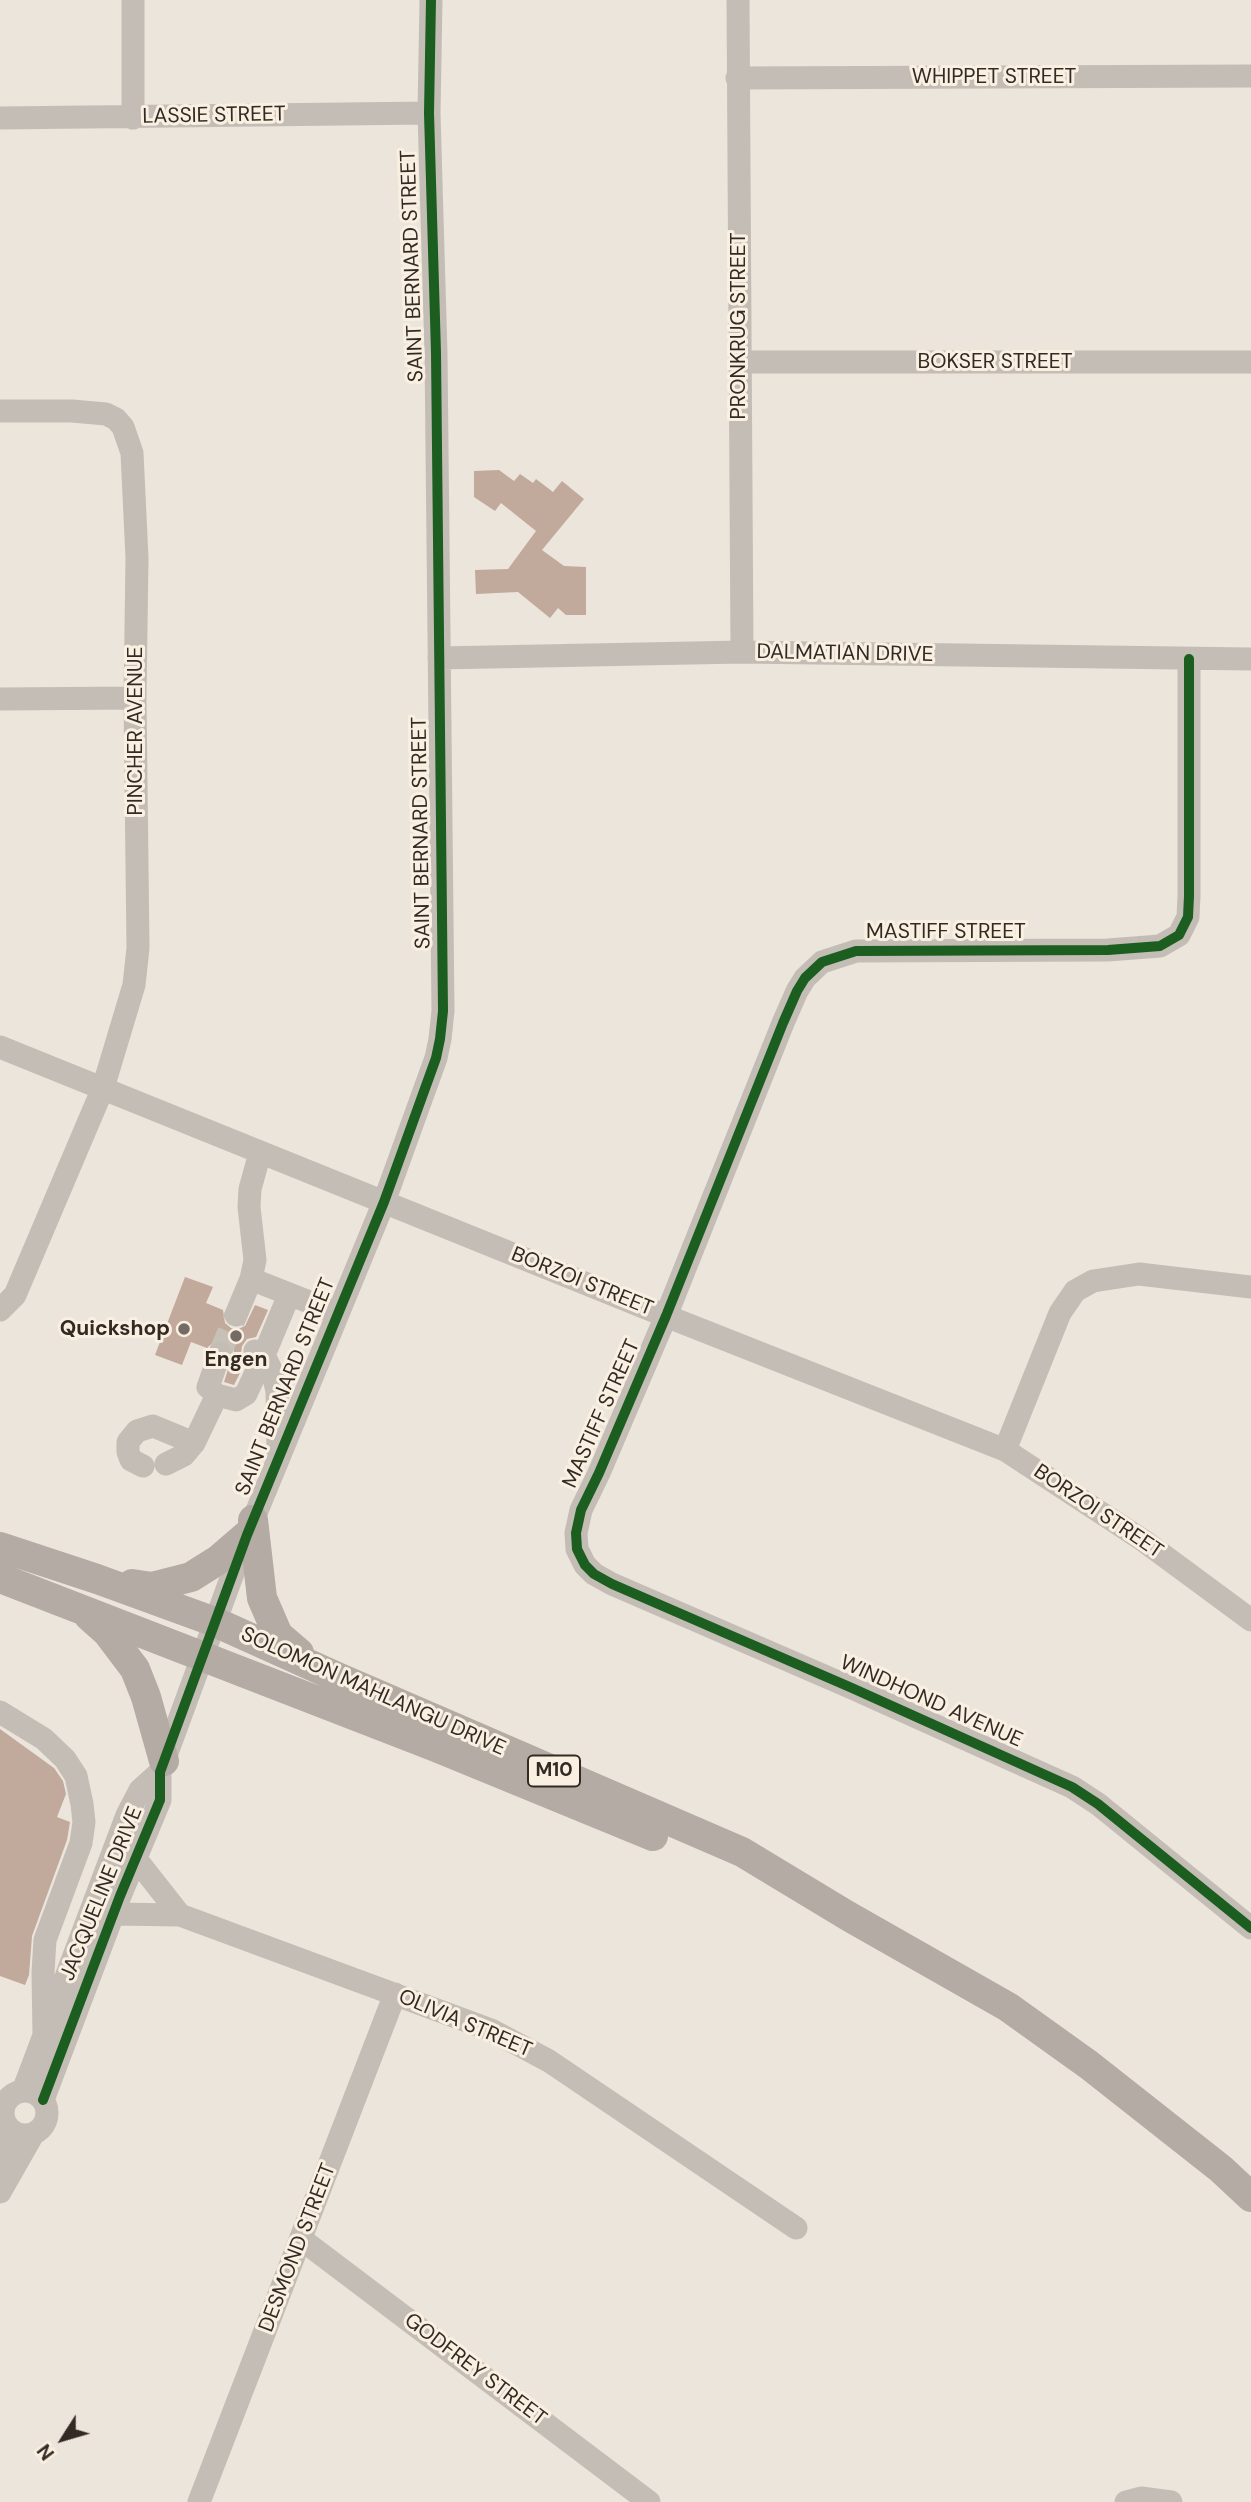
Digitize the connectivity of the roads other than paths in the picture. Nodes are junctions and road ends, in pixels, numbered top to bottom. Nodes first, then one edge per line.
1 (133, 0) edge
2 (431, 0) edge
3 (738, 0) edge
4 (1251, 76) edge
5 (737, 78) junction
6 (429, 113) junction
7 (0, 118) edge
8 (134, 118) junction
9 (739, 362) junction
10 (1251, 362) edge
11 (0, 411) edge
12 (742, 652) junction
13 (439, 658) junction
14 (1189, 659) junction
15 (1251, 659) edge
16 (135, 698) junction
17 (0, 699) edge
18 (0, 1047) edge
19 (103, 1088) junction
20 (260, 1153) junction
21 (384, 1202) junction
22 (251, 1279) junction
23 (1251, 1287) edge
24 (289, 1296) junction
25 (0, 1310) edge
26 (337, 1313) junction
27 (236, 1315) tunnel mouth
28 (666, 1316) junction
29 (220, 1353) tunnel mouth
30 (259, 1353) junction
31 (217, 1395) junction
32 (194, 1443) junction
33 (1005, 1450) junction
34 (279, 1457) junction
35 (166, 1464) dead end
36 (143, 1466) dead end
37 (250, 1528) junction
38 (0, 1547) edge
39 (577, 1549) joint
40 (0, 1578) edge
41 (97, 1579) junction
42 (77, 1606) junction
43 (1251, 1620) edge
44 (215, 1622) junction
45 (203, 1656) junction
46 (337, 1677) junction
47 (0, 1712) edge
48 (162, 1766) junction
49 (136, 1859) junction
50 (114, 1914) junction
51 (180, 1915) junction
52 (848, 1916) junction
53 (1251, 1928) edge
54 (395, 1994) junction
55 (44, 2036) junction
56 (20, 2093) edge
57 (4, 2120) edge
58 (33, 2134) junction
59 (0, 2164) edge
60 (0, 2192) edge
61 (1251, 2197) edge
62 (796, 2228) dead end
63 (301, 2239) junction
64 (199, 2502) edge
65 (649, 2502) edge
66 (1126, 2502) edge
67 (1171, 2502) edge

1 - 8 street
2 - 6 street, SAINT BERNARD STREET
3 - 5 street, PRONKRUG STREET
4 - 5 street, WHIPPET STREET
5 - 9 street, PRONKRUG STREET
6 - 8 street, LASSIE STREET
6 - 13 street, SAINT BERNARD STREET
7 - 8 street, LASSIE STREET
9 - 10 street, BOKSER STREET
9 - 12 street, PRONKRUG STREET
11 - 16 street, PINCHER AVENUE
12 - 13 street, DALMATIAN DRIVE
12 - 14 street, DALMATIAN DRIVE
13 - 21 street, SAINT BERNARD STREET
14 - 15 street, DALMATIAN DRIVE
14 - 28 street, MASTIFF STREET
16 - 17 street
16 - 19 street, PINCHER AVENUE
18 - 19 street, BORZOI STREET
19 - 20 street, BORZOI STREET
19 - 25 street, PINCHER AVENUE
20 - 21 street, BORZOI STREET
20 - 22 street
21 - 26 street, SAINT BERNARD STREET
21 - 28 street, BORZOI STREET
22 - 24 street
22 - 27 street
23 - 33 street
24 - 26 street
24 - 30 street
26 - 34 street, SAINT BERNARD STREET
28 - 33 street, BORZOI STREET
28 - 39 street, MASTIFF STREET
29 - 31 street
30 - 31 street
30 - 34 street
31 - 32 street
32 - 35 street
32 - 36 street
33 - 43 street, BORZOI STREET
34 - 37 street, SAINT BERNARD STREET
37 - 41 main road
37 - 44 street, SAINT BERNARD STREET
37 - 46 main road
38 - 41 main road, SOLOMON MAHLANGU DRIVE
39 - 53 street, WINDHOND AVENUE
40 - 42 main road, SOLOMON MAHLANGU DRIVE / M10
41 - 44 main road, SOLOMON MAHLANGU DRIVE
42 - 45 main road, SOLOMON MAHLANGU DRIVE / M10
42 - 48 main road
44 - 45 street, JACQUELINE DRIVE
44 - 46 main road, SOLOMON MAHLANGU DRIVE / M10
45 - 48 street, JACQUELINE DRIVE
45 - 52 main road, SOLOMON MAHLANGU DRIVE / M10
46 - 52 main road, SOLOMON MAHLANGU DRIVE / M10
47 - 55 street
48 - 49 street, JACQUELINE DRIVE
48 - 55 street, JACQUELINE DRIVE
49 - 50 street, JACQUELINE DRIVE
49 - 51 street
50 - 51 street, OLIVIA STREET
50 - 56 street, JACQUELINE DRIVE
51 - 54 street, OLIVIA STREET
52 - 61 main road, SOLOMON MAHLANGU DRIVE
54 - 62 street, OLIVIA STREET
54 - 63 street, DESMOND STREET
55 - 56 street, JACQUELINE DRIVE
56 - 57 street
56 - 58 street
57 - 58 street
57 - 59 street
58 - 60 street
63 - 64 street, DESMOND STREET
63 - 65 street, GODFREY STREET
66 - 67 street

